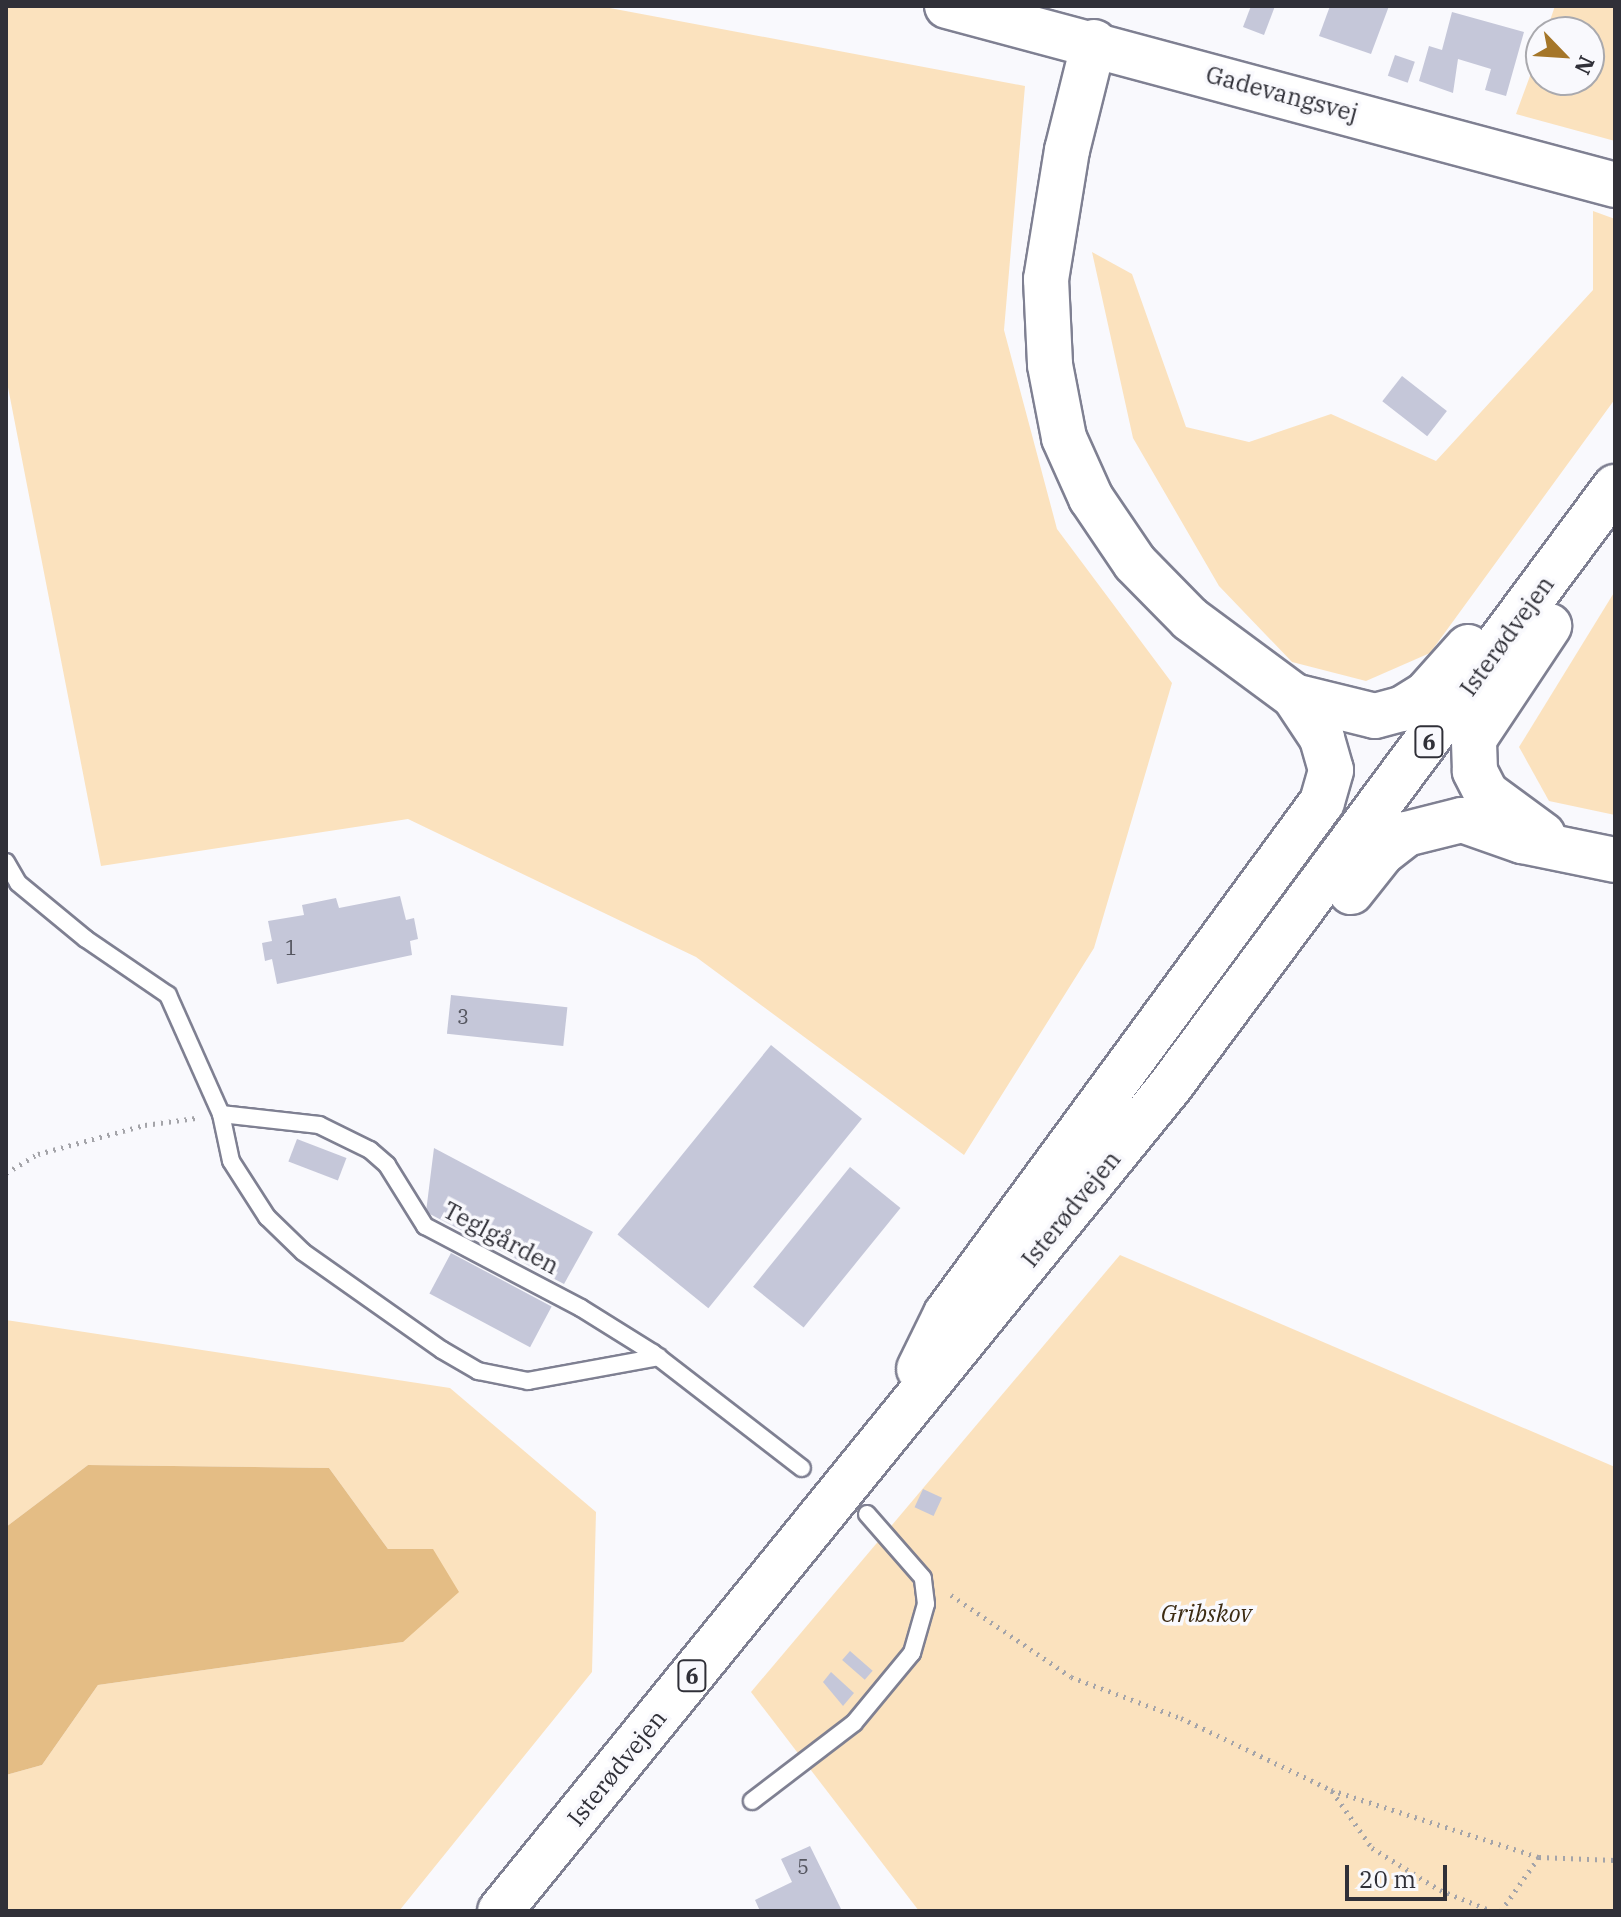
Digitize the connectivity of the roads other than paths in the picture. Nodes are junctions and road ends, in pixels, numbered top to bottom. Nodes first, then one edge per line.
1 (947, 6) edge
2 (1094, 42) junction
3 (1615, 185) edge
4 (1615, 464) edge
5 (1615, 487) edge
6 (1615, 493) edge
7 (1294, 696) junction
8 (1565, 849) junction
9 (1615, 860) edge
10 (6, 862) edge
11 (1239, 994) junction
12 (221, 1114) junction
13 (659, 1357) junction
14 (883, 1441) junction
15 (802, 1468) dead end
16 (867, 1514) dead end
17 (752, 1801) dead end
18 (500, 1911) edge

1 - 2 main road, Gadevangsvej
2 - 3 main road, Gadevangsvej
2 - 7 main road
4 - 7 main road
5 - 11 main road, Isterødvejen / 6
6 - 8 main road
7 - 14 main road
8 - 9 main road
8 - 11 main road
10 - 12 lane
11 - 14 main road, Isterødvejen / 6
12 - 13 lane, Teglgården
12 - 13 lane
13 - 15 lane, Teglgården
14 - 18 main road, Isterødvejen / 6
16 - 17 lane

